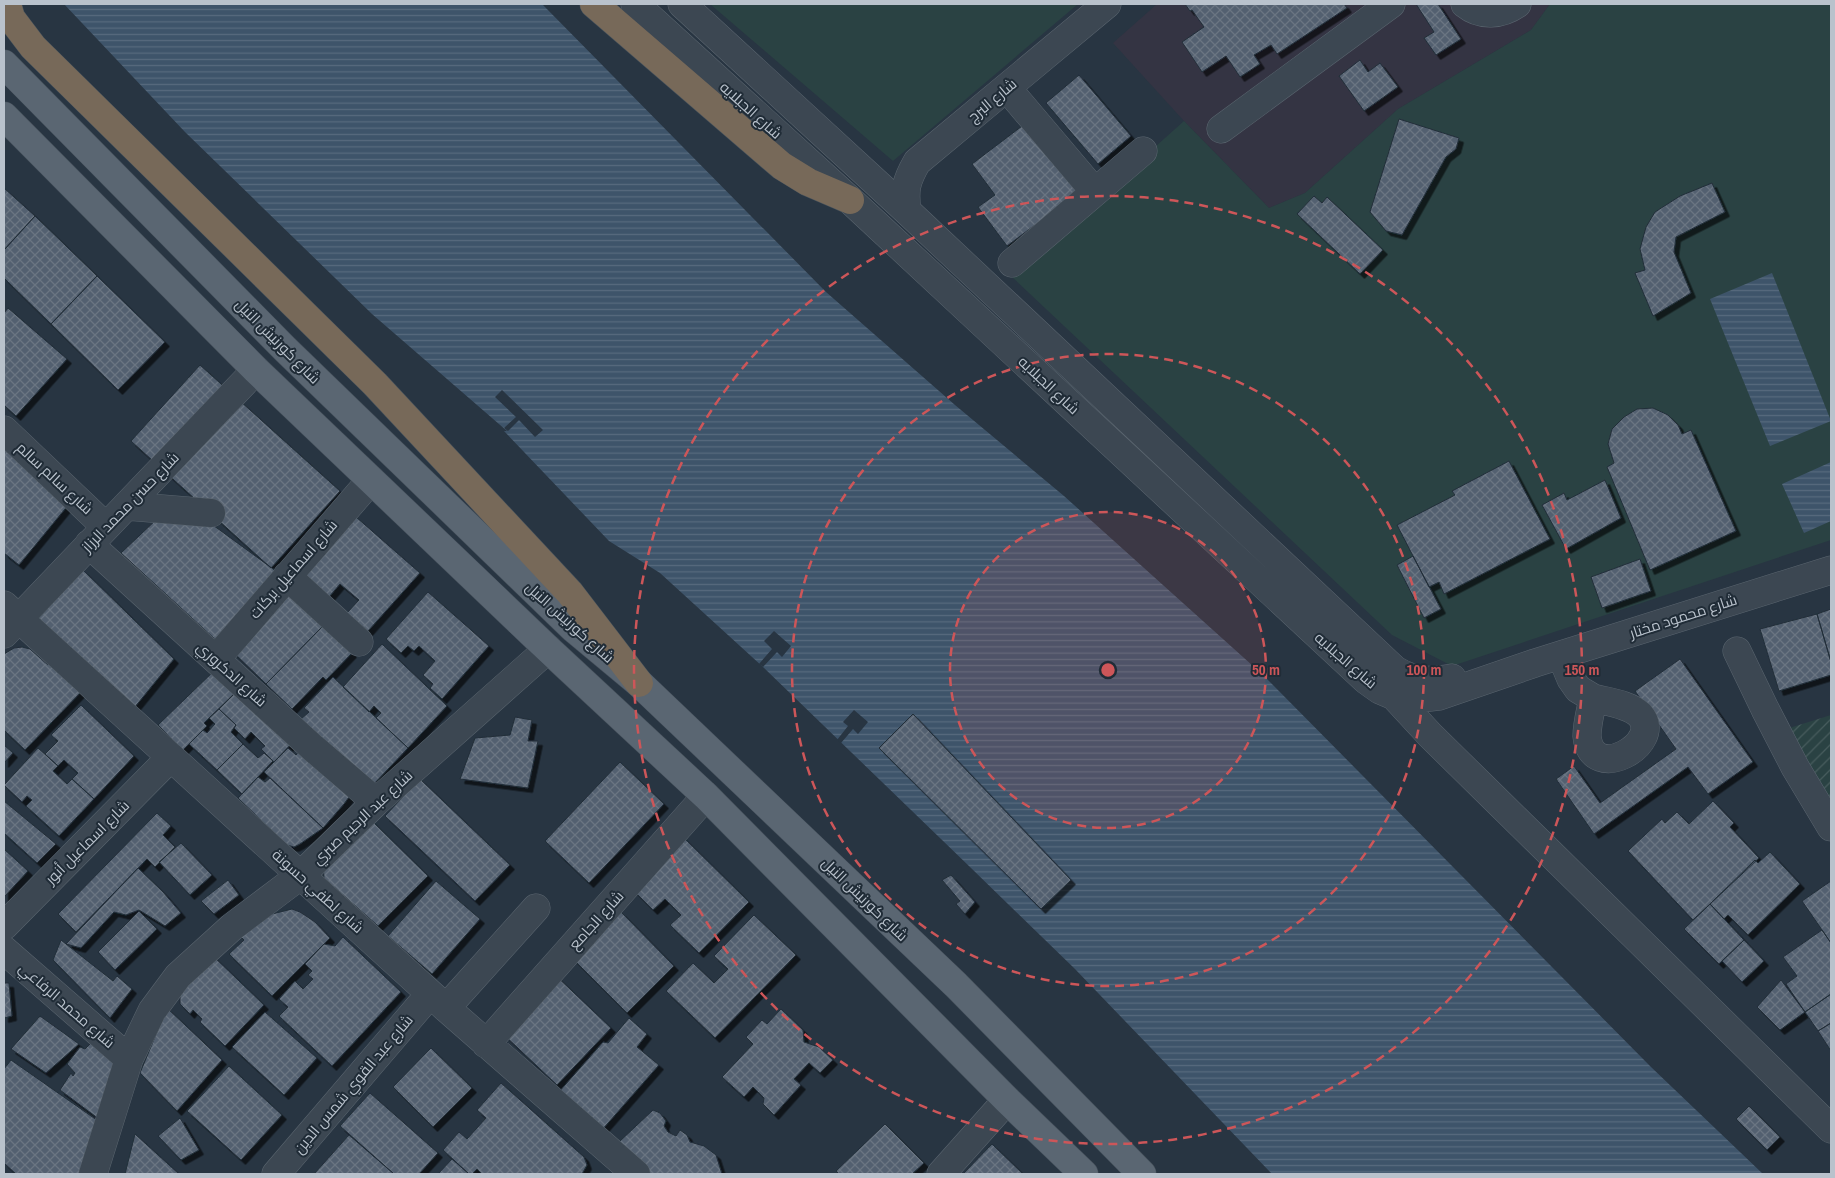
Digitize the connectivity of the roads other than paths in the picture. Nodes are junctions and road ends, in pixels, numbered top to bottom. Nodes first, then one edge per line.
1 (7, 4) edge
2 (594, 4) edge
3 (634, 4) edge
4 (682, 4) edge
5 (1107, 4) edge
6 (1390, 4) edge
7 (1465, 4) edge
8 (1517, 4) edge
9 (4, 64) edge
10 (1007, 88) junction
11 (8, 129) edge
12 (1221, 129) dead end
13 (1143, 151) dead end
14 (1095, 192) junction
15 (850, 200) junction
16 (907, 211) junction
17 (1012, 264) dead end
18 (256, 370) junction
19 (4, 430) edge
20 (371, 480) junction
21 (126, 506) junction
22 (211, 513) dead end
23 (97, 536) junction
24 (1831, 570) edge
25 (287, 576) junction
26 (9, 619) edge
27 (359, 642) dead end
28 (548, 649) junction
29 (1738, 651) dead end
30 (1561, 655) junction
31 (216, 659) junction
32 (1535, 663) junction
33 (639, 683) junction
34 (1394, 696) junction
35 (1593, 698) dead end
36 (171, 757) junction
37 (706, 796) junction
38 (376, 802) junction
39 (1831, 827) edge
40 (301, 875) junction
41 (536, 908) dead end
42 (4, 926) edge
43 (4, 950) edge
44 (438, 1001) junction
45 (486, 1044) junction
46 (130, 1059) junction
47 (1006, 1100) junction
48 (1831, 1128) edge
49 (621, 1170) edge
50 (93, 1174) edge
51 (276, 1174) edge
52 (941, 1174) edge
53 (1084, 1174) edge
54 (1142, 1174) edge

1 - 33 highway
2 - 15 highway
3 - 15 street, شارع الجبلايه
4 - 16 street, شارع الجبلايه
5 - 10 street, شارع البرج
6 - 12 street
7 - 8 street
9 - 33 main road, شارع كورنيش النيل
10 - 14 street
10 - 16 street, شارع البرج
11 - 18 main road
13 - 14 street
14 - 17 street
15 - 34 street, شارع الجبلايه
16 - 32 street, شارع الجبلايه
18 - 20 main road
18 - 21 street, شارع حسن محمد الرزاز
19 - 23 street, شارع سالم سالم
20 - 25 street, شارع اسماعيل بركات
20 - 28 main road
21 - 22 street
21 - 23 street, شارع حسن محمد الرزاز
23 - 26 street, شارع حسن محمد الرزاز
23 - 31 street, شارع الدكروري
24 - 30 street, شارع محمود مختار
25 - 27 street
25 - 31 street, شارع اسماعيل بركات
26 - 36 street, شارع لطفي حسونة
28 - 37 main road
28 - 38 street, شارع عبد الرحيم صبري
29 - 39 street
30 - 32 street, شارع محمود مختار
30 - 35 street
31 - 38 street, شارع الدكروري
32 - 34 street, شارع الجبلايه
33 - 54 main road, شارع كورنيش النيل
34 - 48 street
36 - 40 street, شارع لطفي حسونة
36 - 42 street, شارع اسماعيل أنور
37 - 45 street, شارع الجامع
37 - 47 main road
38 - 40 street, شارع عبد الرحيم صبري
40 - 44 street, شارع لطفي حسونة
40 - 46 street, شارع عبد الرحيم صبري
41 - 44 street, شارع عبد القوي شمس الدين
43 - 46 street, شارع محمد الرفاعي
44 - 45 street, شارع لطفي حسونة
44 - 51 street, شارع عبد القوي شمس الدين
45 - 49 street, شارع لطفي حسونة
46 - 50 street, شارع عبد الرحيم صبري
47 - 52 street
47 - 53 main road

